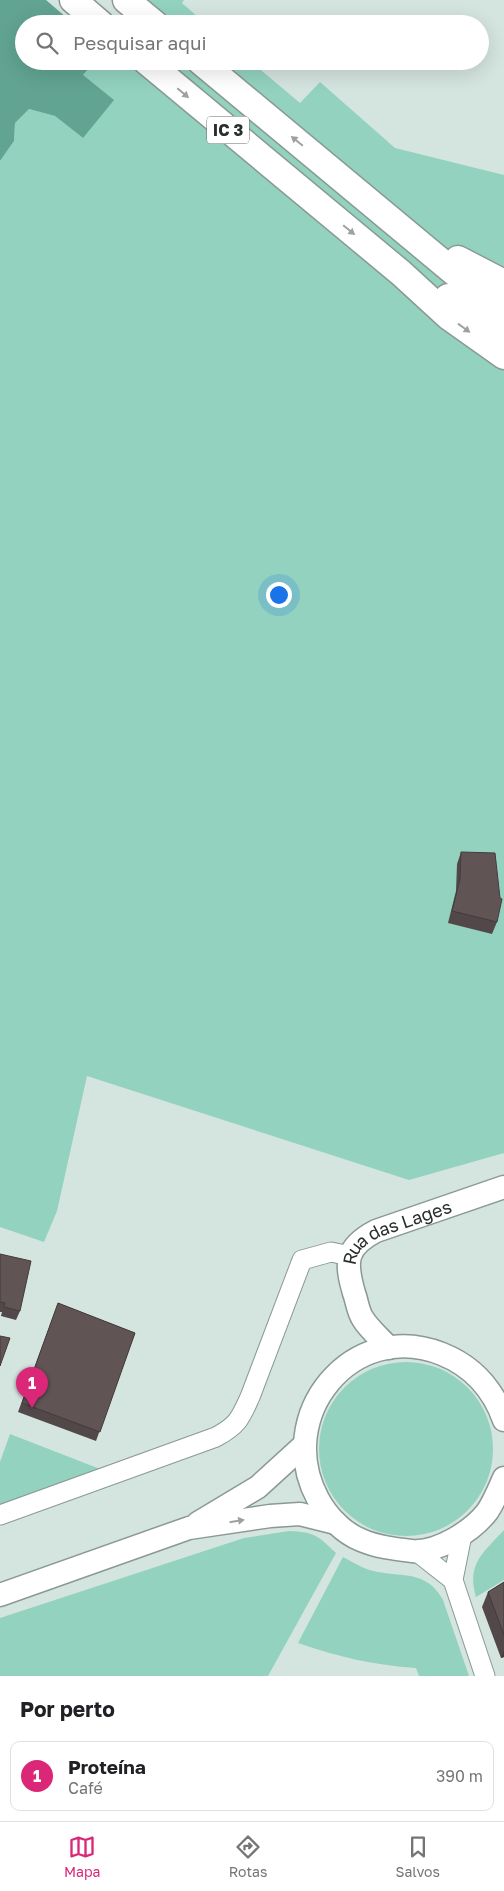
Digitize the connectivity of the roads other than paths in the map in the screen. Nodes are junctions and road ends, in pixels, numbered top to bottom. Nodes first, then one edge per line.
1 (73, 0) edge
2 (126, 0) edge
3 (90, 15) edge
4 (144, 15) edge
5 (157, 70) edge
6 (211, 70) edge
7 (420, 243) junction
8 (401, 273) junction
9 (504, 283) edge
10 (504, 306) edge
11 (504, 330) edge
12 (504, 356) edge
13 (504, 1187) edge
14 (350, 1256) junction
15 (362, 1318) junction
16 (389, 1348) junction
17 (354, 1361) junction
18 (498, 1393) edge
19 (504, 1420) edge
20 (304, 1445) junction
21 (504, 1478) edge
22 (0, 1515) edge
23 (336, 1523) junction
24 (189, 1528) junction
25 (462, 1535) junction
26 (416, 1551) junction
27 (453, 1580) junction
28 (0, 1595) edge
29 (485, 1676) edge

1 - 3 highway
2 - 4 highway
5 -> 8 highway, IC 3
7 -> 6 highway, IC 3
7 - 9 highway, IC 3
7 - 10 highway, IC 3
8 - 11 highway, IC 3
8 -> 12 highway, IC 3
13 - 14 main road, Rua das Lages
14 - 15 main road, Rua das Lages
14 - 22 street
15 - 16 main road, Rua das Lages
15 - 17 main road, Rua das Lages
16 - 17 main road
16 - 18 main road
17 - 20 main road
18 - 19 main road
20 - 23 main road
20 - 24 main road
21 - 25 main road
24 -> 23 main road
23 - 26 main road
24 - 28 main road
25 - 26 main road
25 - 27 street
26 - 27 street
27 - 29 street

